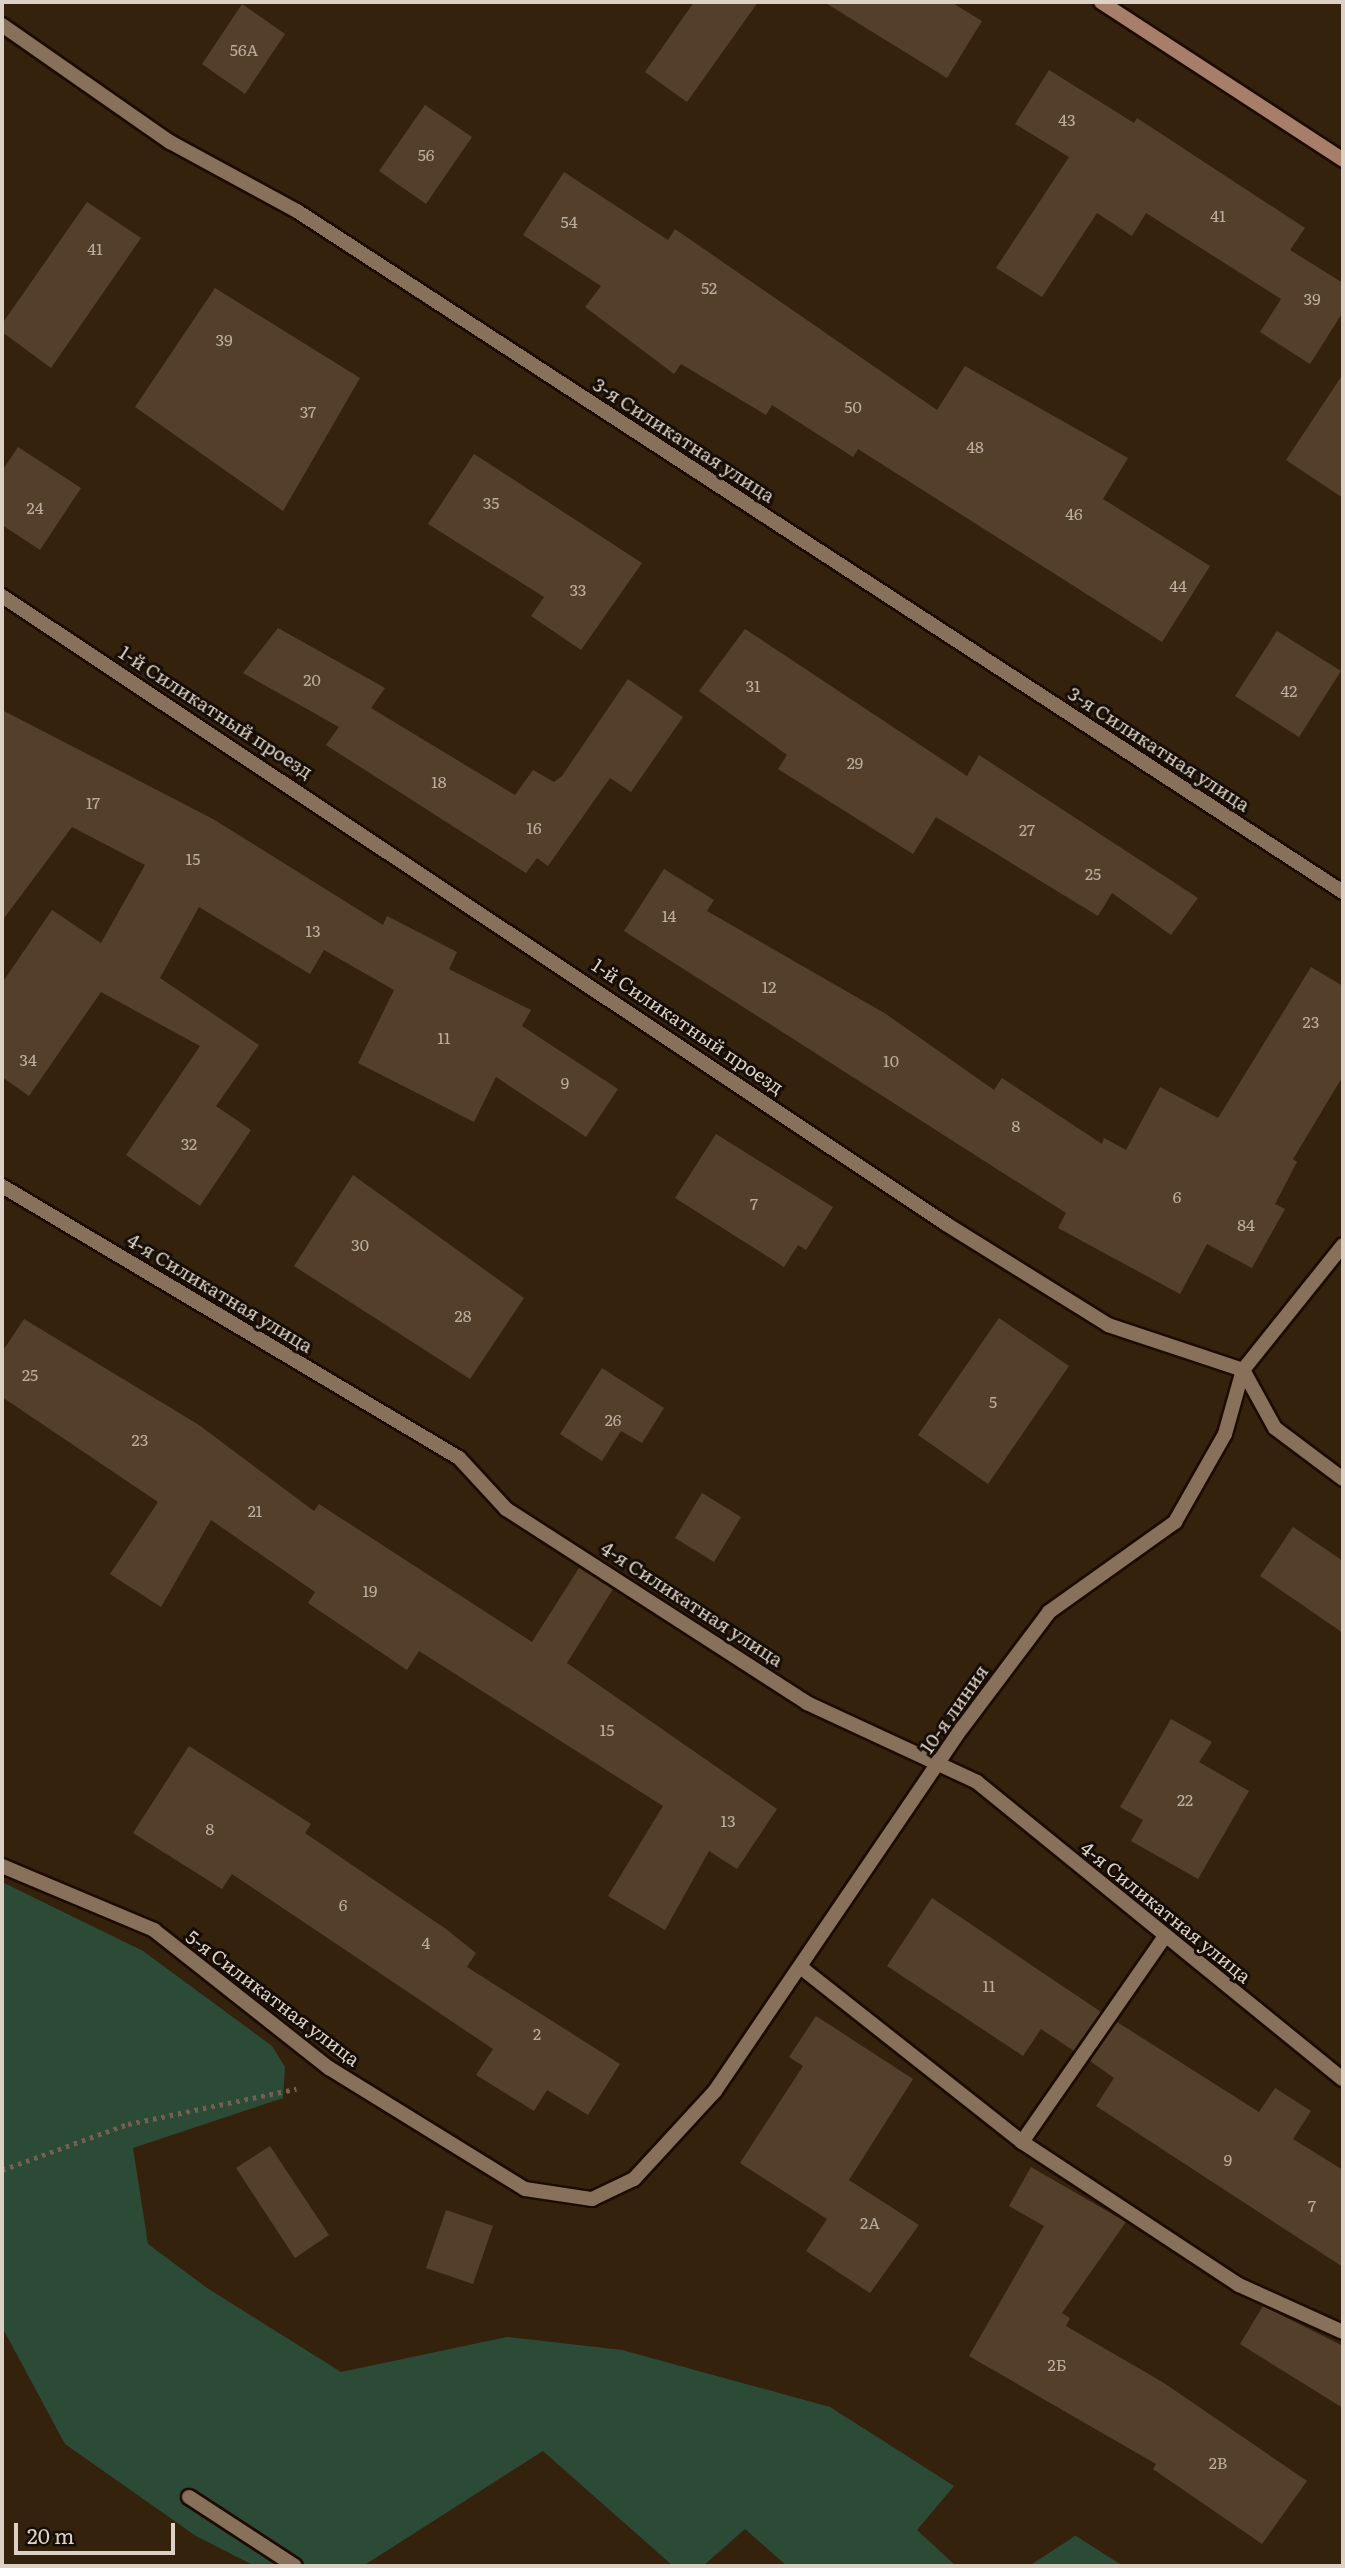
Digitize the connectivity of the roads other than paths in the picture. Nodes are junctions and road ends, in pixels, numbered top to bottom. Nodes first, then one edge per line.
1 (1106, 3) edge
2 (2, 25) edge
3 (1343, 160) edge
4 (2, 596) edge
5 (1343, 892) edge
6 (2, 1186) edge
7 (1343, 1245) edge
8 (1243, 1370) junction
9 (1343, 1479) edge
10 (942, 1761) junction
11 (2, 1866) edge
12 (1164, 1938) junction
13 (803, 1969) junction
14 (1343, 2079) edge
15 (1022, 2142) junction
16 (592, 2199) joint
17 (1343, 2332) edge
18 (189, 2497) dead end
19 (295, 2566) edge

1 - 3 street
2 - 5 street, 3-я Силикатная улица
4 - 8 street, 1-й Силикатный проезд
6 - 10 street, 4-я Силикатная улица
7 - 8 street, 10-я линия
8 - 9 street
8 - 10 street, 10-я линия
10 - 12 street, 4-я Силикатная улица
10 - 13 street, 10-я линия
11 - 16 street, 5-я Силикатная улица
12 - 14 street, 4-я Силикатная улица
12 - 15 street
13 - 15 street
13 - 16 street, 10-я линия
15 - 17 street
18 - 19 street

